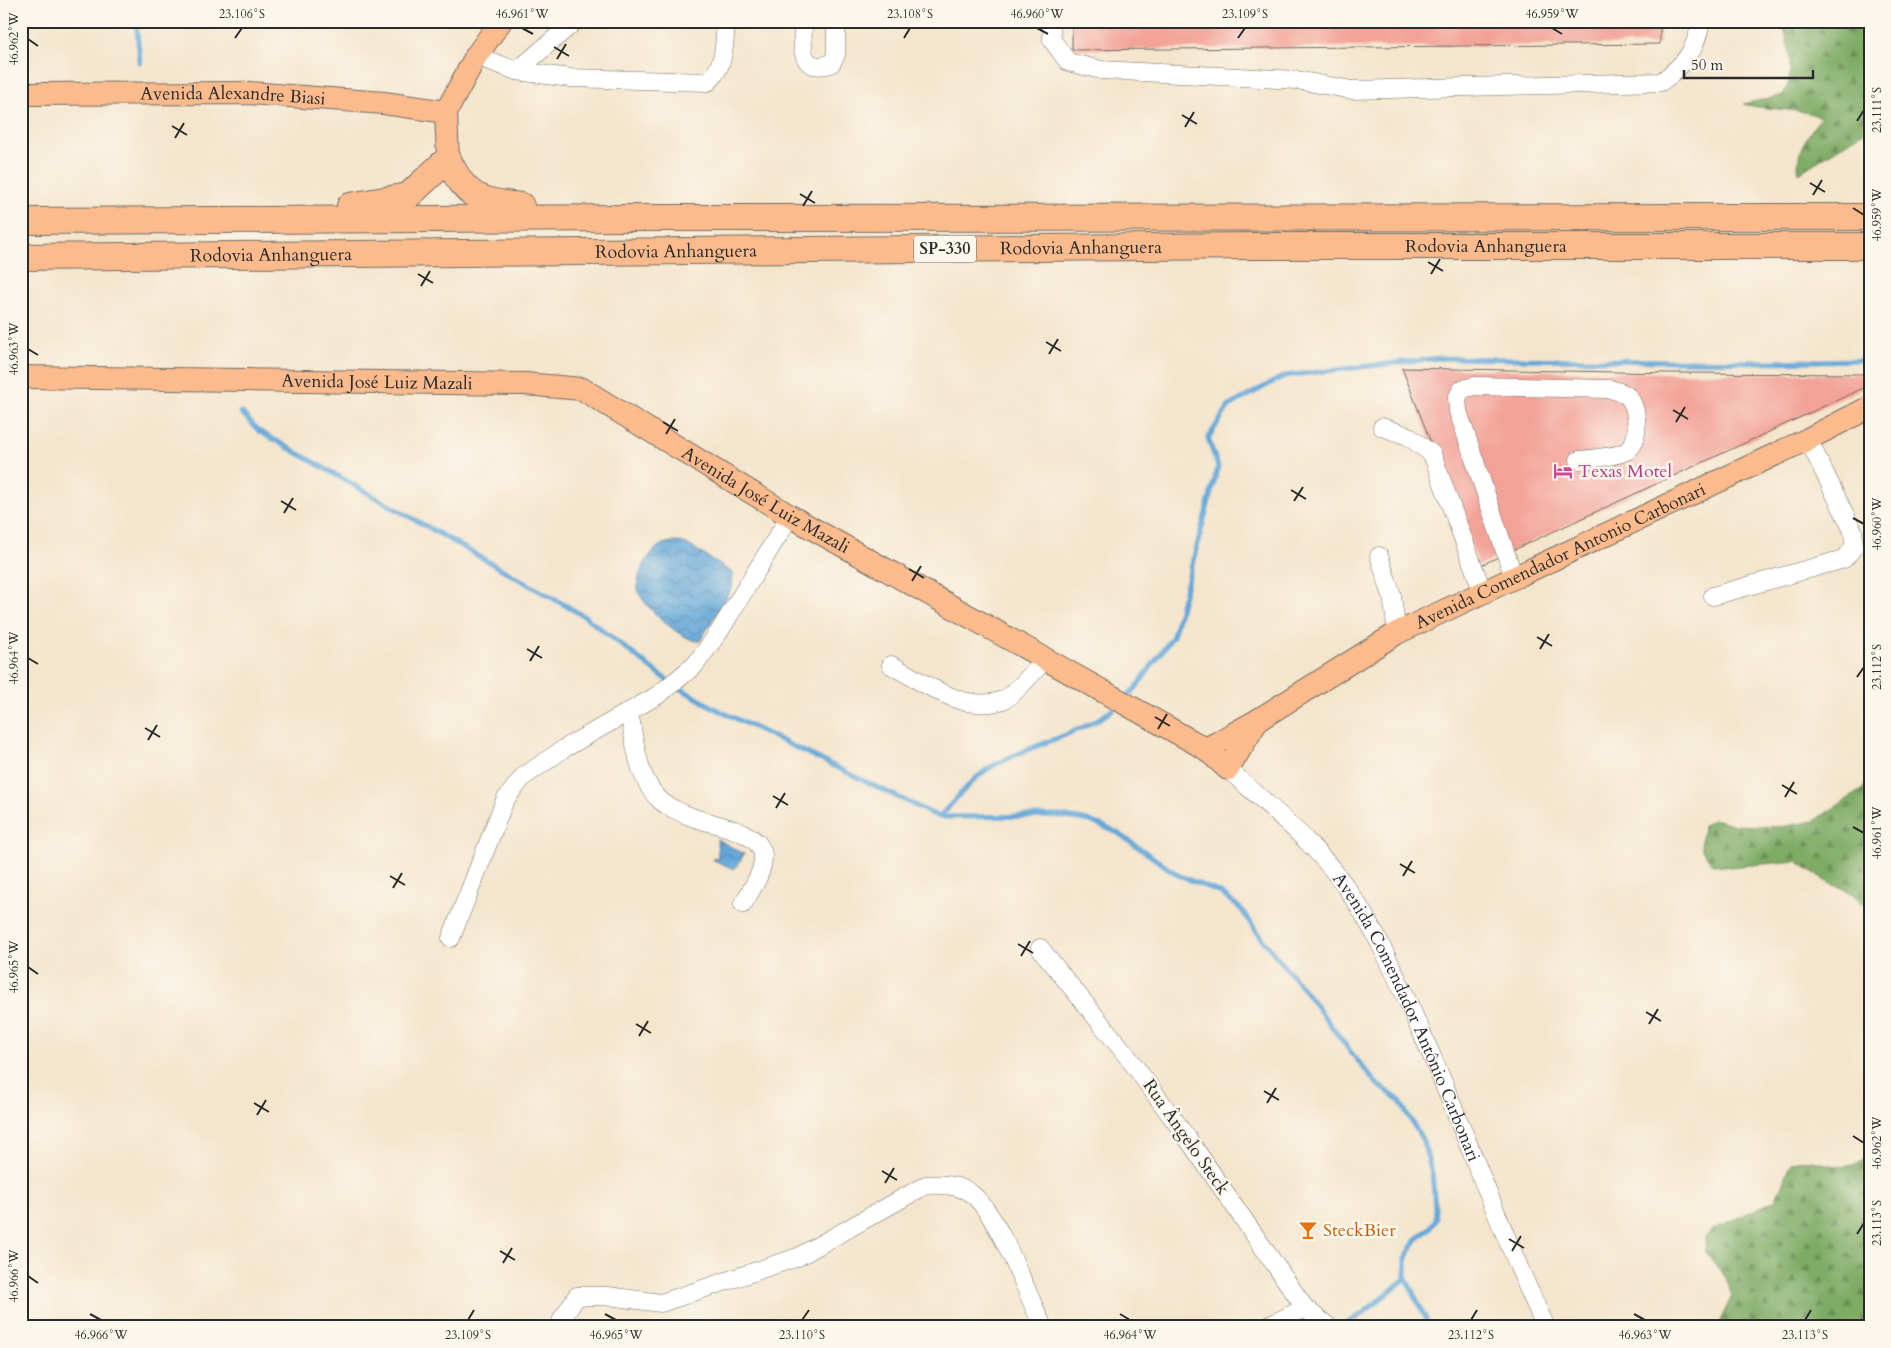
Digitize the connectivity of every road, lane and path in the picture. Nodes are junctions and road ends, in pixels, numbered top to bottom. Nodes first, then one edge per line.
1 (501, 21) edge
2 (575, 21) edge
3 (726, 21) edge
4 (802, 21) edge
5 (836, 21) edge
6 (1051, 21) edge
7 (1701, 21) edge
8 (476, 56) junction
9 (517, 71) junction
10 (21, 94) edge
11 (446, 112) junction
12 (448, 159) junction
13 (1870, 217) edge
14 (632, 218) junction
15 (205, 220) junction
16 (21, 221) edge
17 (1870, 246) edge
18 (21, 257) edge
19 (21, 377) edge
20 (1870, 407) edge
21 (1382, 428) dead end
22 (1808, 439) junction
23 (1579, 460) dead end
24 (790, 516) junction
25 (1379, 556) dead end
26 (1514, 578) junction
27 (1483, 593) junction
28 (1713, 596) dead end
29 (1397, 633) junction
30 (1046, 658) junction
31 (891, 666) dead end
32 (629, 712) junction
33 (1258, 720) junction
34 (1206, 749) junction
35 (1228, 769) junction
36 (743, 904) dead end
37 (451, 938) dead end
38 (1040, 948) dead end
39 (1305, 1308) junction
40 (560, 1327) edge
41 (1043, 1327) edge
42 (1266, 1327) edge
43 (1329, 1327) edge
44 (1546, 1327) edge

1 - 8 main road
2 - 9 street
3 - 9 street
4 - 5 street
6 - 7 street
8 - 9 street
8 - 11 main road
10 - 11 main road, Avenida Alexandre Biasi
11 - 12 main road
12 - 14 highway
12 - 15 highway
13 - 14 highway, Rodovia Anhanguera / SP-330
14 - 15 highway, Rodovia Anhanguera / SP-330
15 - 16 highway, Rodovia Anhanguera / SP-330
17 - 18 highway, Rodovia Anhanguera / SP-330
19 - 24 main road, Avenida José Luiz Mazali
20 - 22 main road, Avenida Comendador Antonio Carbonari
21 - 27 street
22 - 26 main road, Avenida Comendador Antonio Carbonari
22 - 28 street
23 - 26 street
24 - 30 main road, Avenida José Luiz Mazali
24 - 32 street
25 - 29 street
26 - 27 main road, Avenida Comendador Antonio Carbonari
27 - 29 main road, Avenida Comendador Antonio Carbonari
29 - 33 main road, Avenida Comendador Antonio Carbonari
30 - 31 street
30 - 34 main road, Avenida José Luiz Mazali
32 - 36 street
32 - 37 street
33 - 34 main road, Avenida Comendador Antonio Carbonari
33 - 35 main road, Avenida Comendador Antonio Carbonari
34 - 35 main road, Avenida Comendador Antônio Carbonari
35 - 44 street, Avenida Comendador Antônio Carbonari
38 - 39 street, Rua Ângelo Steck
39 - 42 street
39 - 43 street, Rua Ângelo Steck
40 - 41 street

